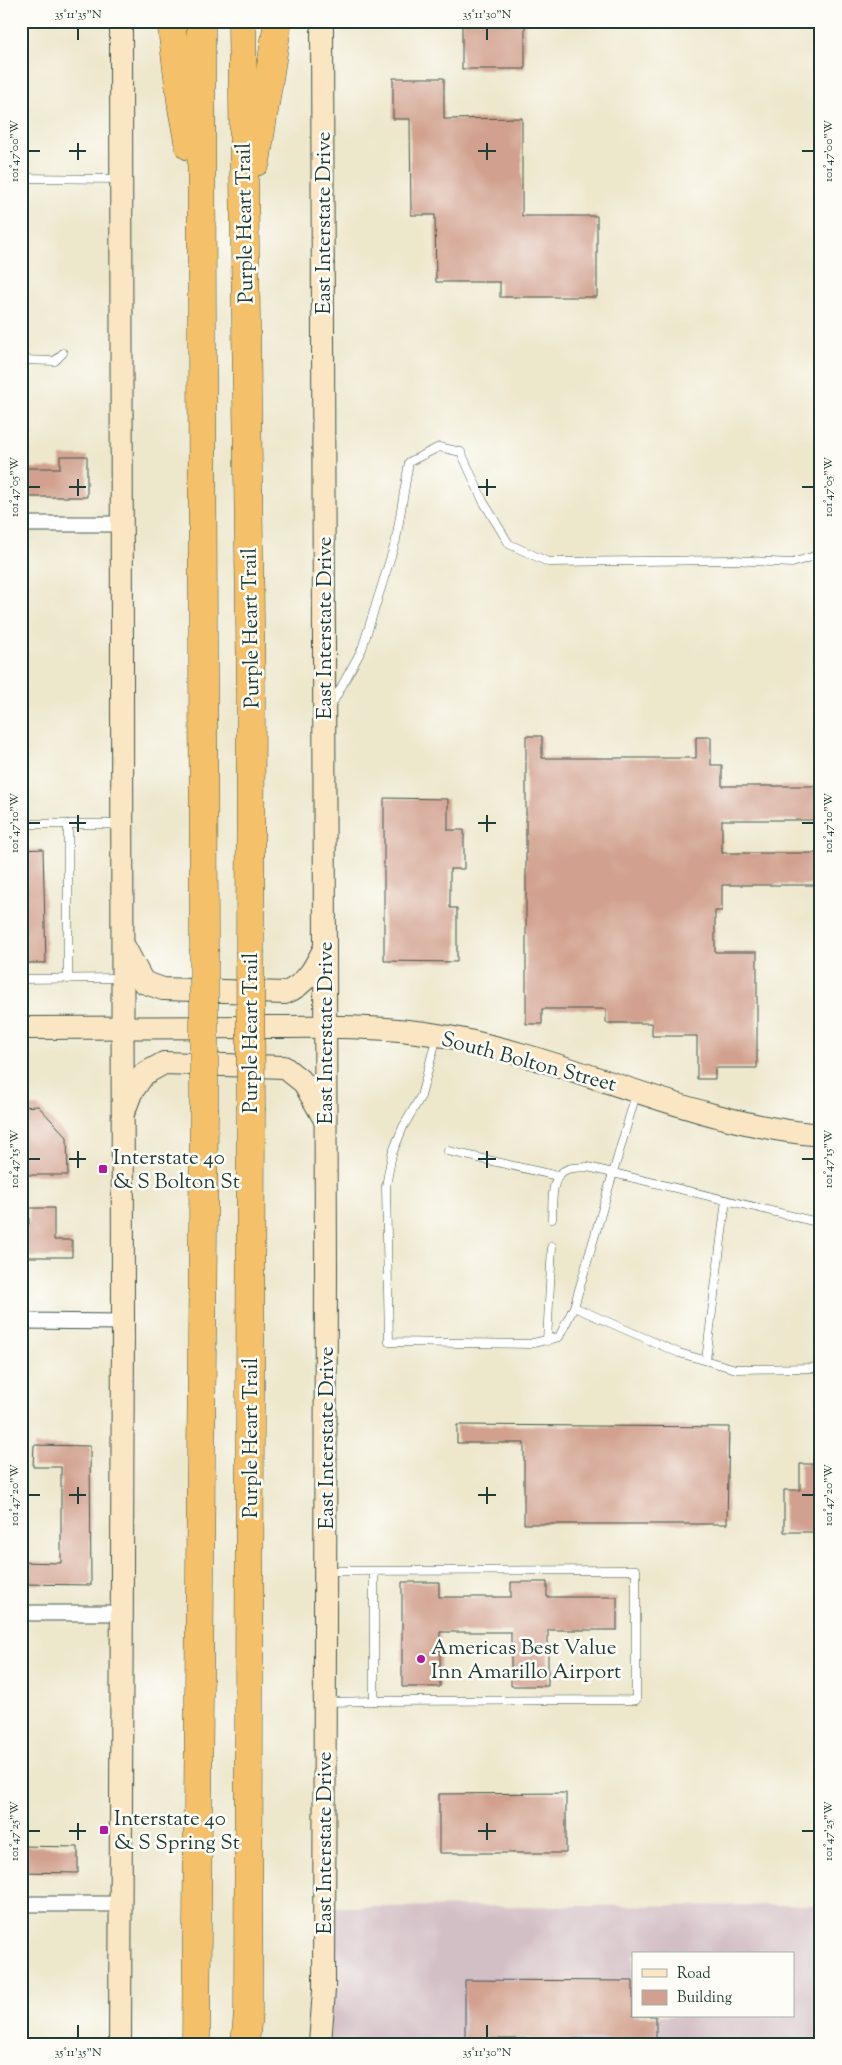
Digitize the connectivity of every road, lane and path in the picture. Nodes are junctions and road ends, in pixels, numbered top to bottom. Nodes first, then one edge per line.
1 (121, 21) edge
2 (171, 21) edge
3 (201, 21) edge
4 (242, 21) edge
5 (278, 21) edge
6 (322, 21) edge
7 (21, 178) edge
8 (121, 179) junction
9 (202, 208) junction
10 (244, 232) junction
11 (63, 353) dead end
12 (21, 360) edge
13 (21, 524) edge
14 (122, 524) junction
15 (821, 554) edge
16 (324, 719) junction
17 (21, 824) edge
18 (68, 824) junction
19 (123, 824) junction
20 (123, 945) junction
21 (325, 945) junction
22 (68, 978) junction
23 (123, 978) junction
24 (21, 979) edge
25 (122, 1026) junction
26 (326, 1027) junction
27 (21, 1028) edge
28 (437, 1034) junction
29 (637, 1091) junction
30 (123, 1115) junction
31 (325, 1121) junction
32 (821, 1135) edge
33 (448, 1151) dead end
34 (614, 1173) junction
35 (558, 1176) junction
36 (726, 1200) junction
37 (552, 1220) dead end
38 (821, 1223) edge
39 (552, 1246) dead end
40 (574, 1306) junction
41 (21, 1321) edge
42 (124, 1322) junction
43 (547, 1341) junction
44 (706, 1360) junction
45 (821, 1368) edge
46 (325, 1571) junction
47 (374, 1571) junction
48 (21, 1613) edge
49 (123, 1613) junction
50 (374, 1701) junction
51 (325, 1702) junction
52 (199, 1856) junction
53 (21, 1904) edge
54 (122, 1904) junction
55 (120, 2044) edge
56 (177, 2044) edge
57 (196, 2044) edge
58 (245, 2044) edge
59 (320, 2044) edge

1 - 8 main road
2 - 9 highway
3 - 9 highway, Purple Heart Trail
4 - 10 highway, Purple Heart Trail
5 - 10 highway
6 - 16 main road, East Interstate Drive
7 - 8 lane
8 - 14 main road
9 - 52 highway, Purple Heart Trail, bridge
10 - 58 highway, Purple Heart Trail, bridge
11 - 12 lane
13 - 14 street
14 - 19 main road
15 - 16 lane
16 - 21 main road, East Interstate Drive
17 - 18 lane
18 - 19 lane
18 - 22 lane
19 - 20 main road
20 - 21 main road
20 - 23 main road
21 - 26 main road, East Interstate Drive
22 - 23 lane
22 - 24 lane
23 - 25 main road
25 - 26 main road, South Bolton Street
25 - 27 main road, South Bolton Street
25 - 30 main road
26 - 28 main road, South Bolton Street
26 - 31 main road, East Interstate Drive
28 - 29 main road, South Bolton Street
28 - 43 lane
29 - 32 main road, South Bolton Street
29 - 34 lane
30 - 31 main road
30 - 42 main road
31 - 46 main road, East Interstate Drive
33 - 35 lane
34 - 35 lane
34 - 36 lane
34 - 40 lane
35 - 37 lane
36 - 38 lane
36 - 44 lane
39 - 43 lane
40 - 43 lane
40 - 44 lane
41 - 42 street
42 - 49 main road
44 - 45 lane
46 - 47 lane
46 - 51 main road, East Interstate Drive
47 - 50 lane
47 - 50 lane
48 - 49 street
49 - 54 main road
50 - 51 lane
51 - 59 main road, East Interstate Drive
52 - 56 highway
52 - 57 highway, Purple Heart Trail
53 - 54 street
54 - 55 main road

